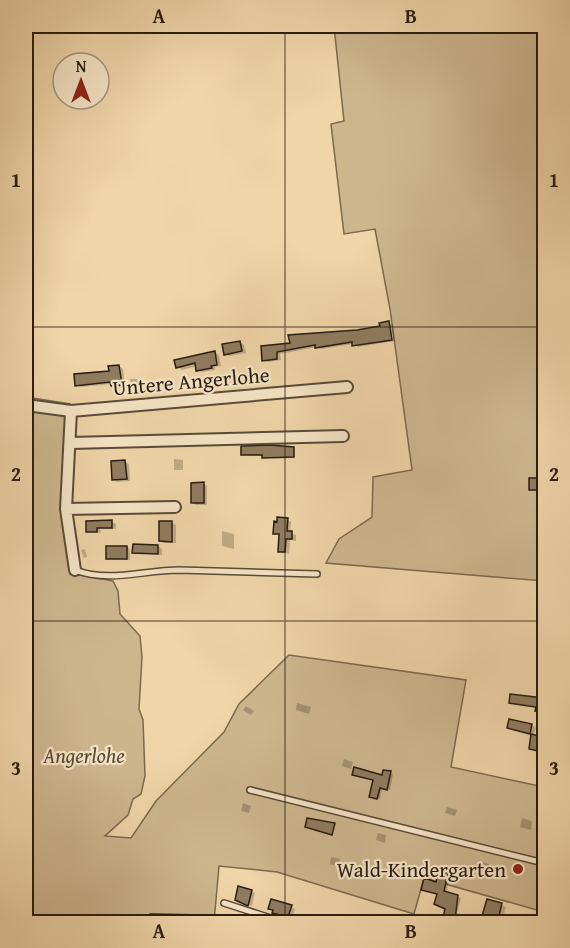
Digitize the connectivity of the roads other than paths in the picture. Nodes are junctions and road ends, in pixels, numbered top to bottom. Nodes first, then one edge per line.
1 (347, 387) dead end
2 (26, 405) edge
3 (71, 411) junction
4 (343, 436) dead end
5 (71, 443) junction
6 (175, 507) dead end
7 (66, 509) junction
8 (75, 570) joint
9 (317, 574) dead end
10 (249, 790) dead end
11 (544, 863) edge
12 (224, 903) dead end
13 (270, 920) edge
14 (283, 922) edge

1 - 3 street, Untere Angerlohe
2 - 3 street, Untere Angerlohe
3 - 5 street
4 - 5 street
5 - 7 street
6 - 7 street
7 - 8 street
8 - 9 lane
10 - 11 lane
12 - 13 lane
13 - 14 lane

